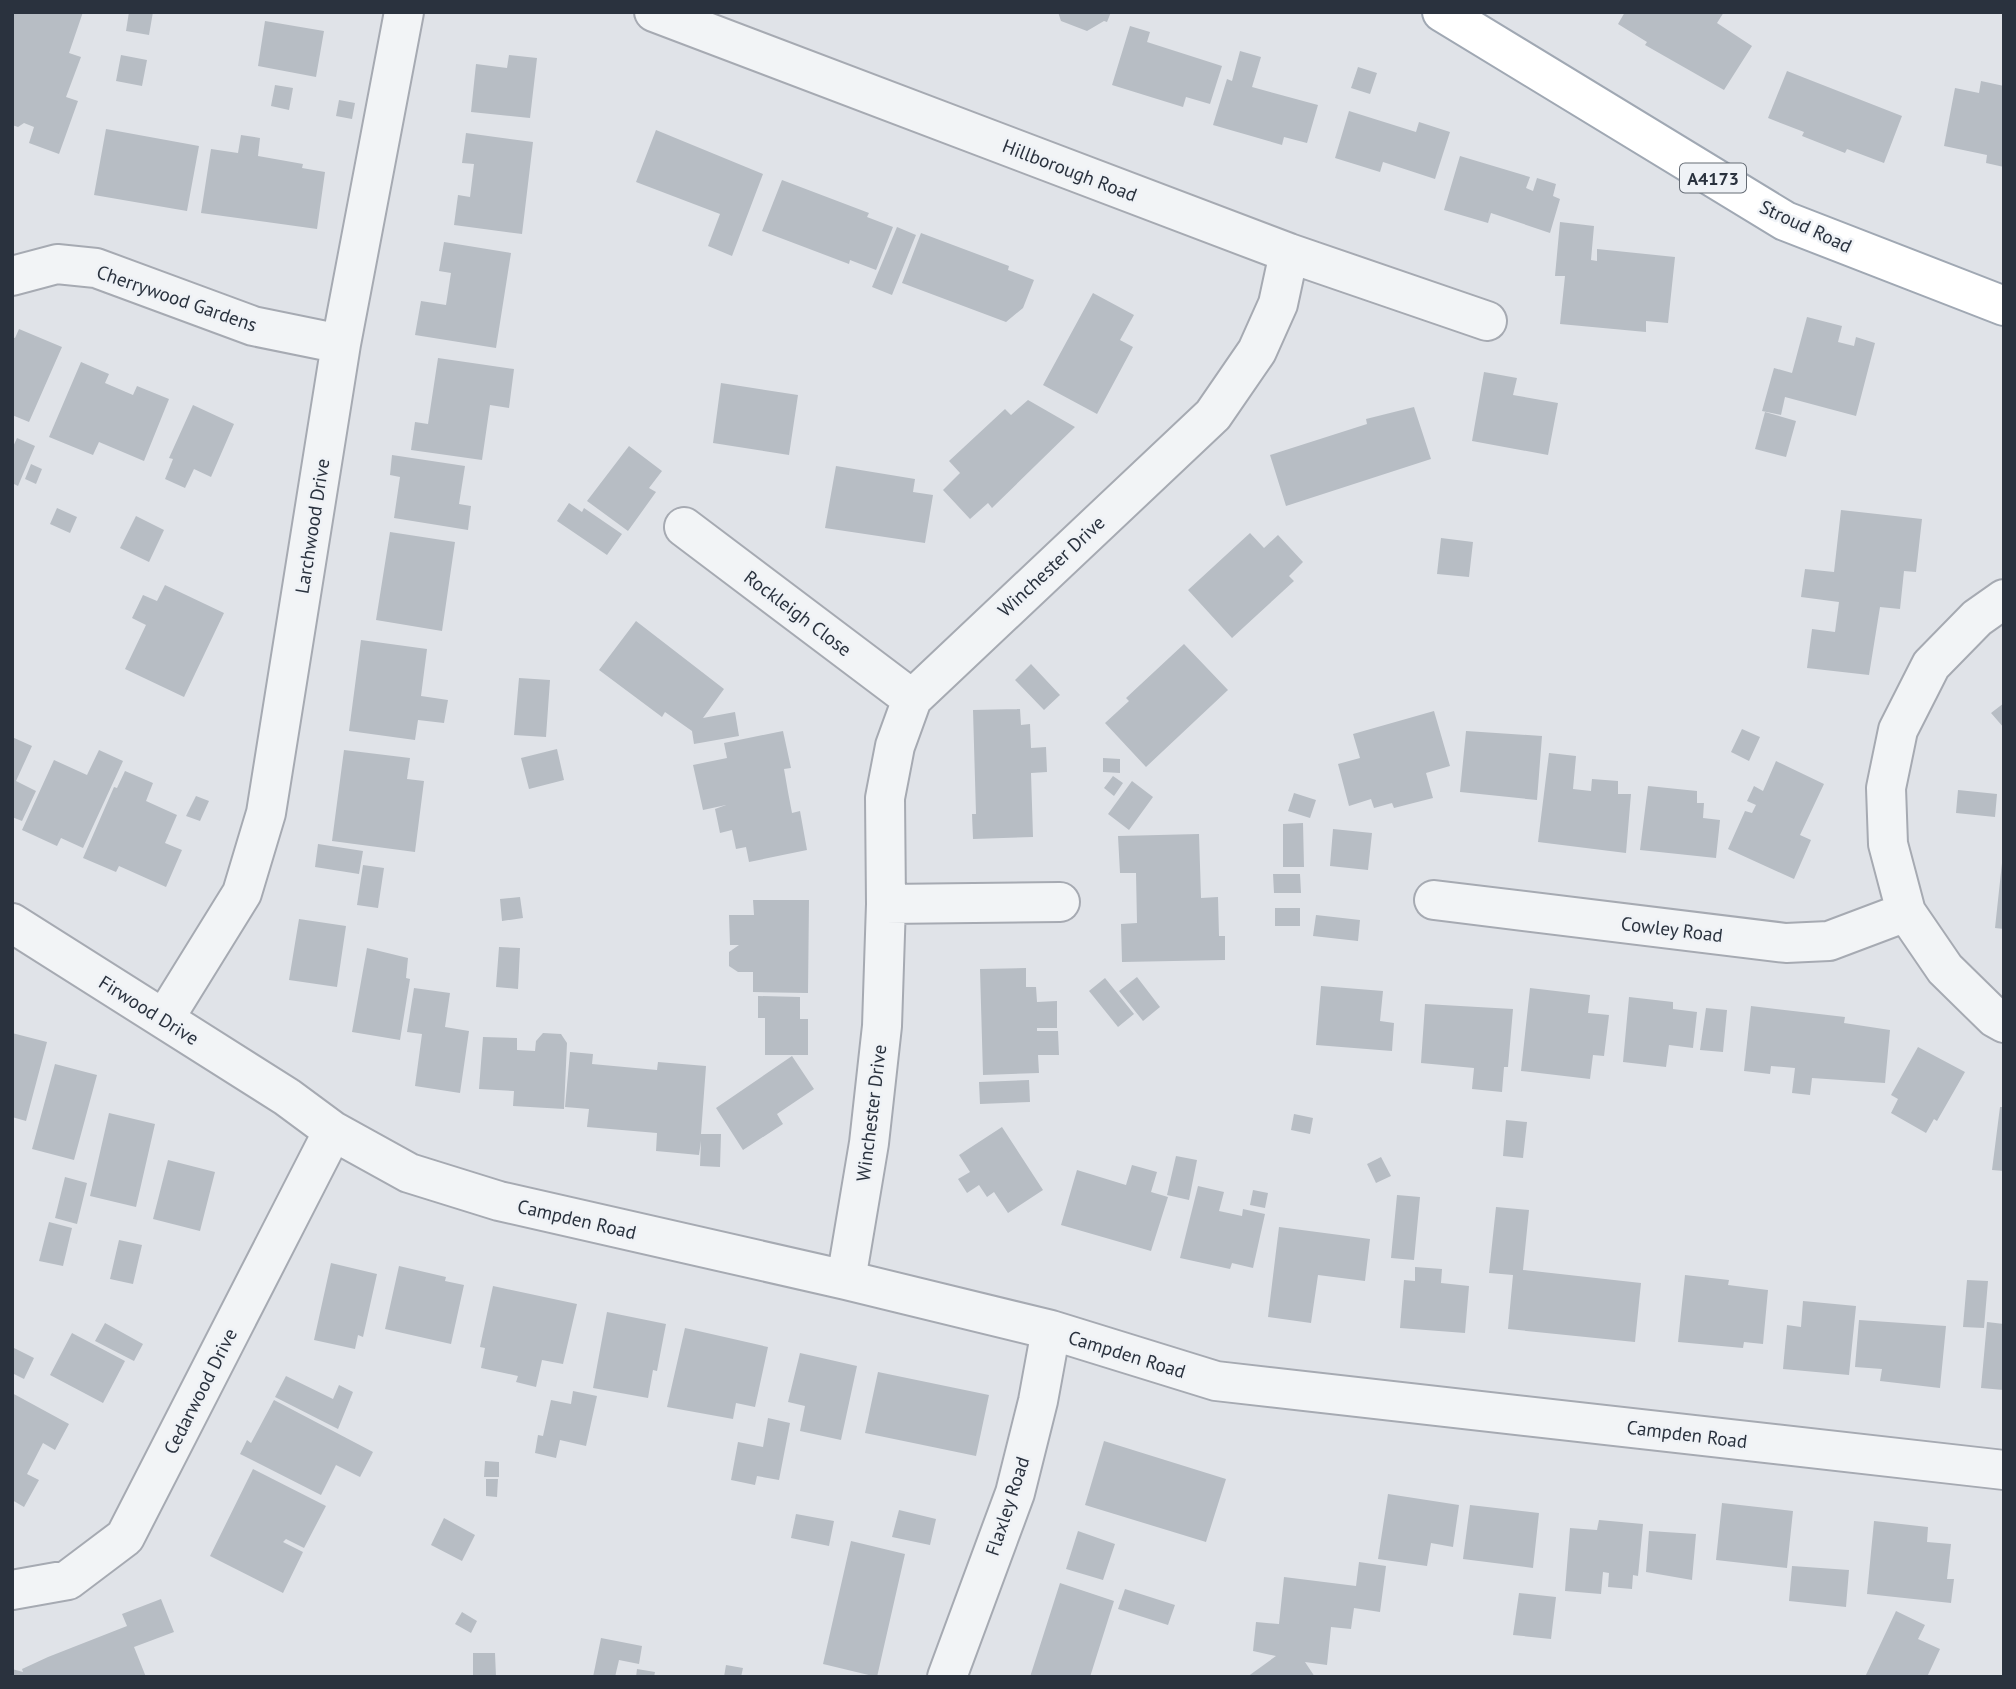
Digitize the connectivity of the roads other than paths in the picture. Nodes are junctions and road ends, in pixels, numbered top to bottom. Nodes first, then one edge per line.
1 (404, 12) edge
2 (654, 12) edge
3 (1442, 12) edge
4 (1289, 253) junction
5 (12, 276) edge
6 (2004, 306) edge
7 (1487, 321) dead end
8 (341, 344) junction
9 (684, 527) dead end
10 (2004, 599) edge
11 (912, 699) junction
12 (1434, 900) dead end
13 (1060, 902) dead end
14 (886, 904) junction
15 (1906, 912) junction
16 (12, 923) edge
17 (164, 1019) junction
18 (2004, 1023) edge
19 (287, 1097) joint
20 (334, 1131) junction
21 (846, 1280) junction
22 (1051, 1330) junction
23 (2004, 1470) edge
24 (12, 1590) edge
25 (947, 1677) edge

1 - 8 street, Larchwood Drive
2 - 4 street, Hillborough Road
3 - 6 main road, Stroud Road / A4173
4 - 7 street, Hillborough Road
4 - 11 street, Winchester Drive
5 - 8 street, Cherrywood Gardens
8 - 17 street, Larchwood Drive
9 - 11 street, Rockleigh Close
10 - 15 street
11 - 14 street, Winchester Drive
12 - 15 street, Cowley Road
13 - 14 street
14 - 21 street, Winchester Drive
15 - 18 street
16 - 17 street, Firwood Drive
17 - 19 street, Firwood Drive
19 - 20 street, Campden Road
20 - 21 street, Campden Road
20 - 24 street, Cedarwood Drive
21 - 22 street, Campden Road
22 - 23 street, Campden Road
22 - 25 street, Flaxley Road

